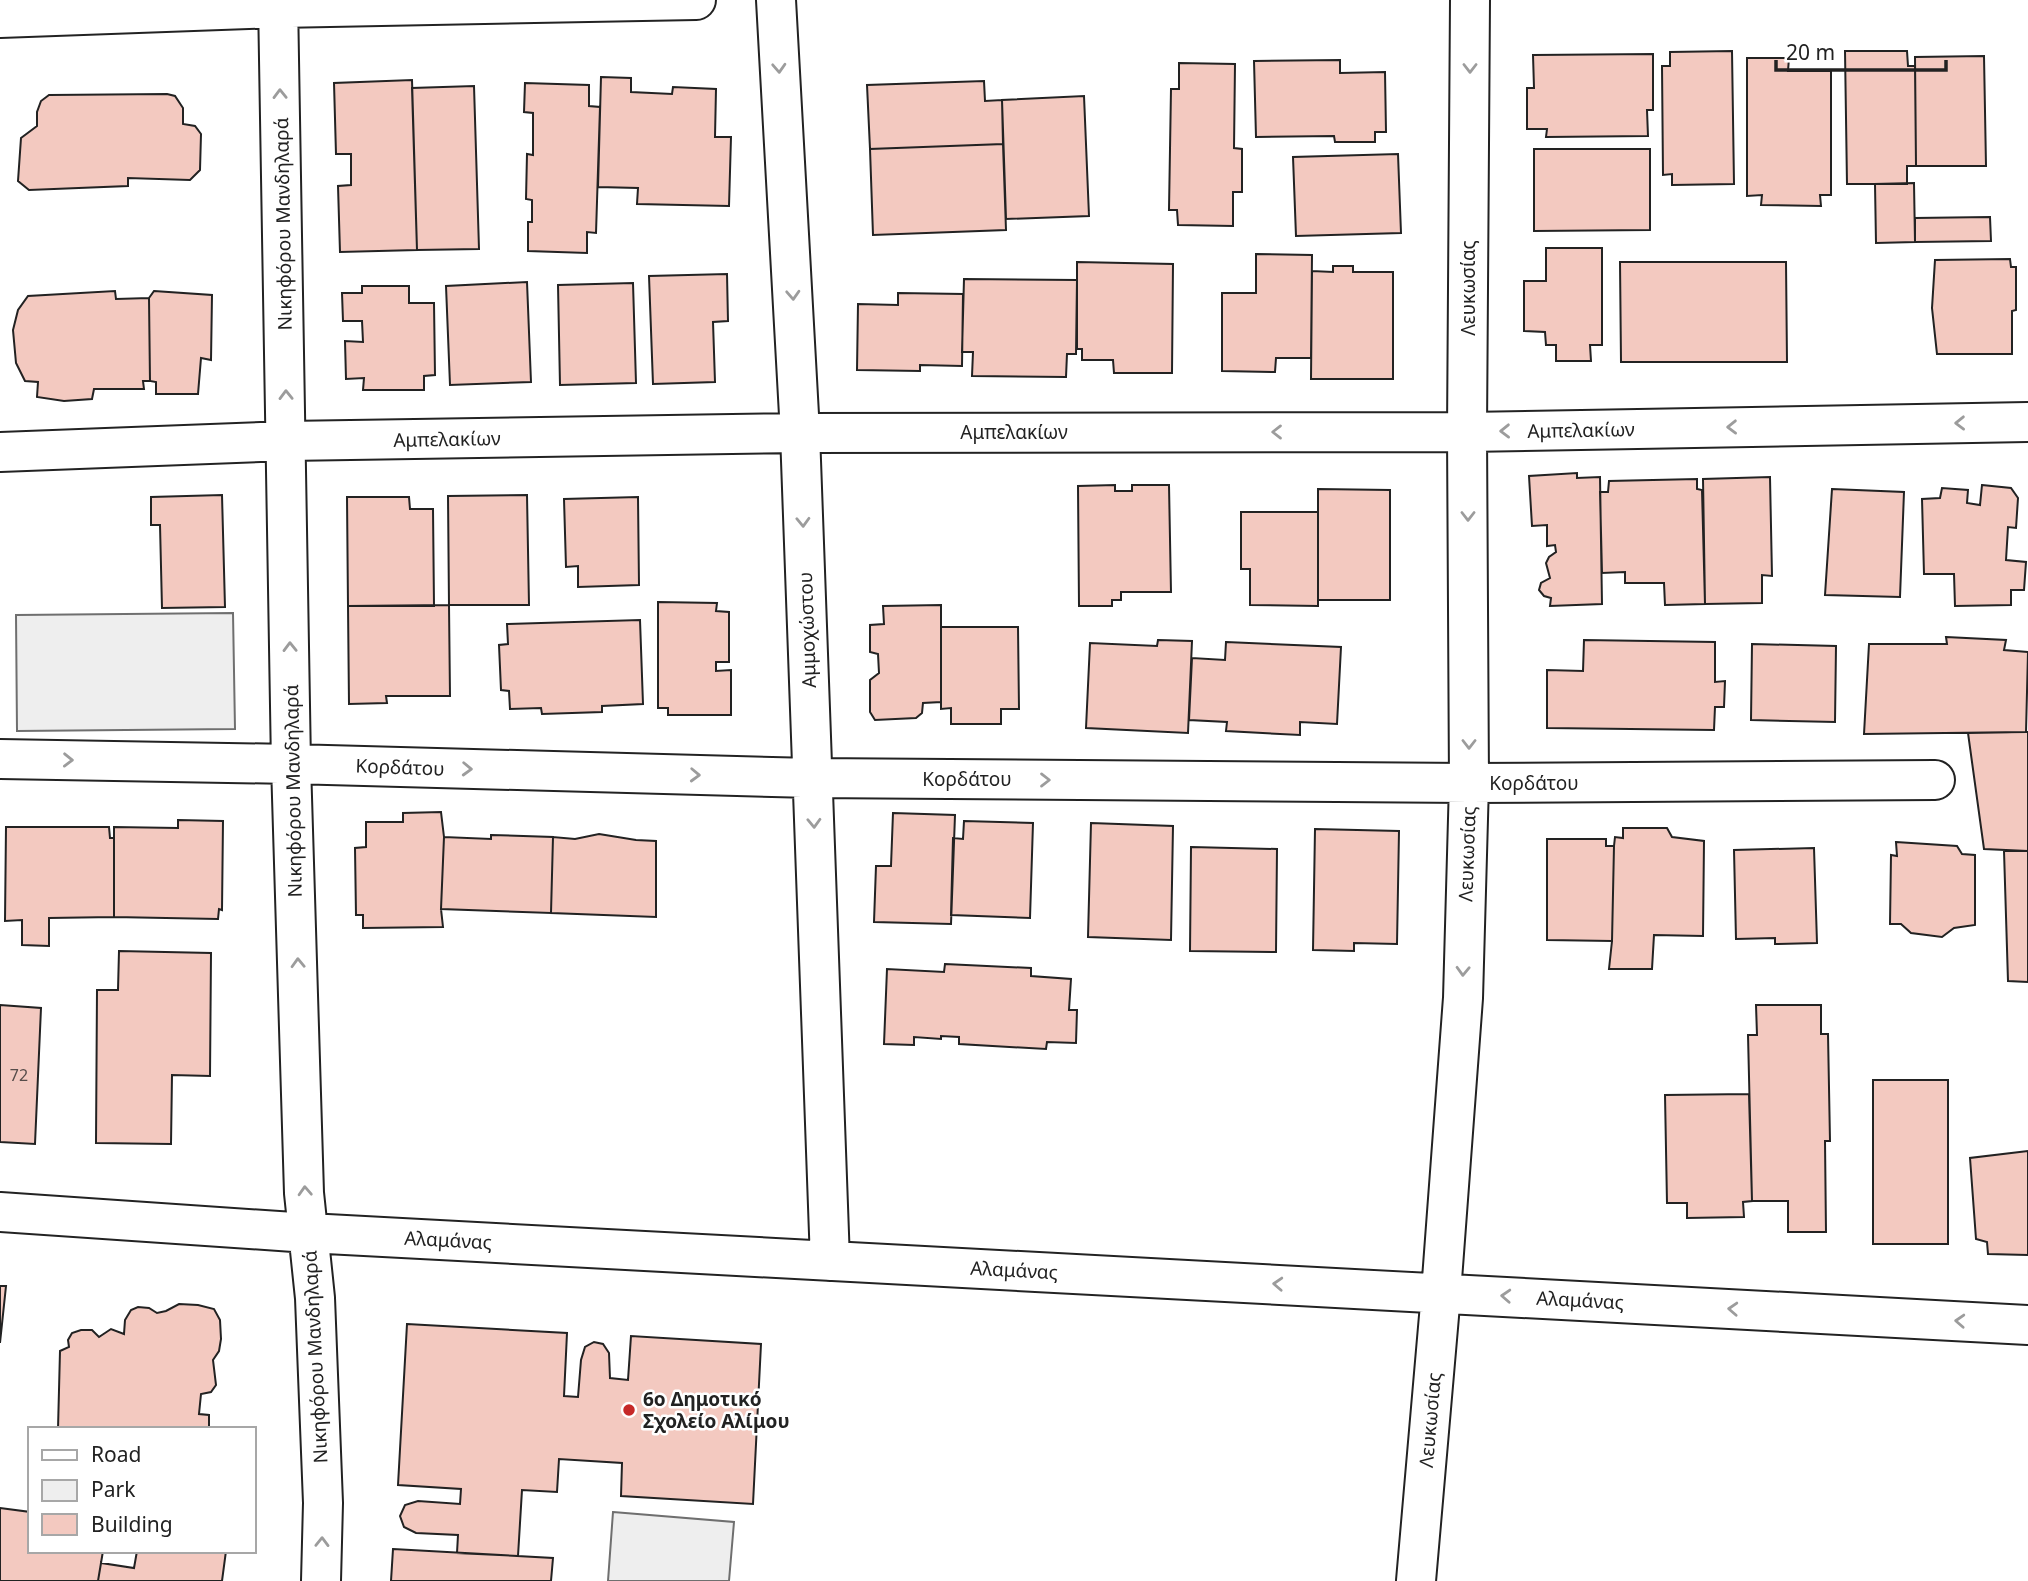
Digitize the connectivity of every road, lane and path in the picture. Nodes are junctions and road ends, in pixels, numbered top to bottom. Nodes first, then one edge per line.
1 (696, 0) edge
2 (776, 0) edge
3 (1470, 0) edge
4 (278, 4) edge
5 (0, 18) edge
6 (2028, 422) edge
7 (1467, 432) junction
8 (800, 433) junction
9 (287, 442) junction
10 (0, 452) edge
11 (0, 759) edge
12 (291, 764) junction
13 (812, 778) junction
14 (1935, 780) dead end
15 (1469, 783) junction
16 (0, 1212) edge
17 (308, 1233) junction
18 (830, 1261) junction
19 (1441, 1293) junction
20 (2028, 1325) edge
21 (321, 1581) edge
22 (1416, 1581) edge

1 - 4 street
2 -> 8 street, Αμμοχώστου
3 -> 7 street, Λευκωσίας
4 - 5 street
9 -> 4 street, Νικηφόρου Μανδηλαρά
6 -> 7 street, Αμπελακίων
7 -> 8 street, Αμπελακίων
7 -> 15 street, Λευκωσίας
8 - 9 street, Αμπελακίων
8 -> 13 street, Αμμοχώστου
9 - 10 street, Αμπελακίων
12 -> 9 street, Νικηφόρου Μανδηλαρά
11 -> 12 street, Κορδάτου
12 -> 13 street, Κορδάτου
17 -> 12 street, Νικηφόρου Μανδηλαρά
13 -> 15 street, Κορδάτου
13 -> 18 street, Αμμοχώστου
14 - 15 street, Κορδάτου
15 -> 19 street, Λευκωσίας
16 - 17 street, Αλαμάνας
17 - 18 street, Αλαμάνας
21 -> 17 street, Νικηφόρου Μανδηλαρά
19 -> 18 street, Αλαμάνας
20 -> 19 street, Αλαμάνας
19 - 22 street, Λευκωσίας

